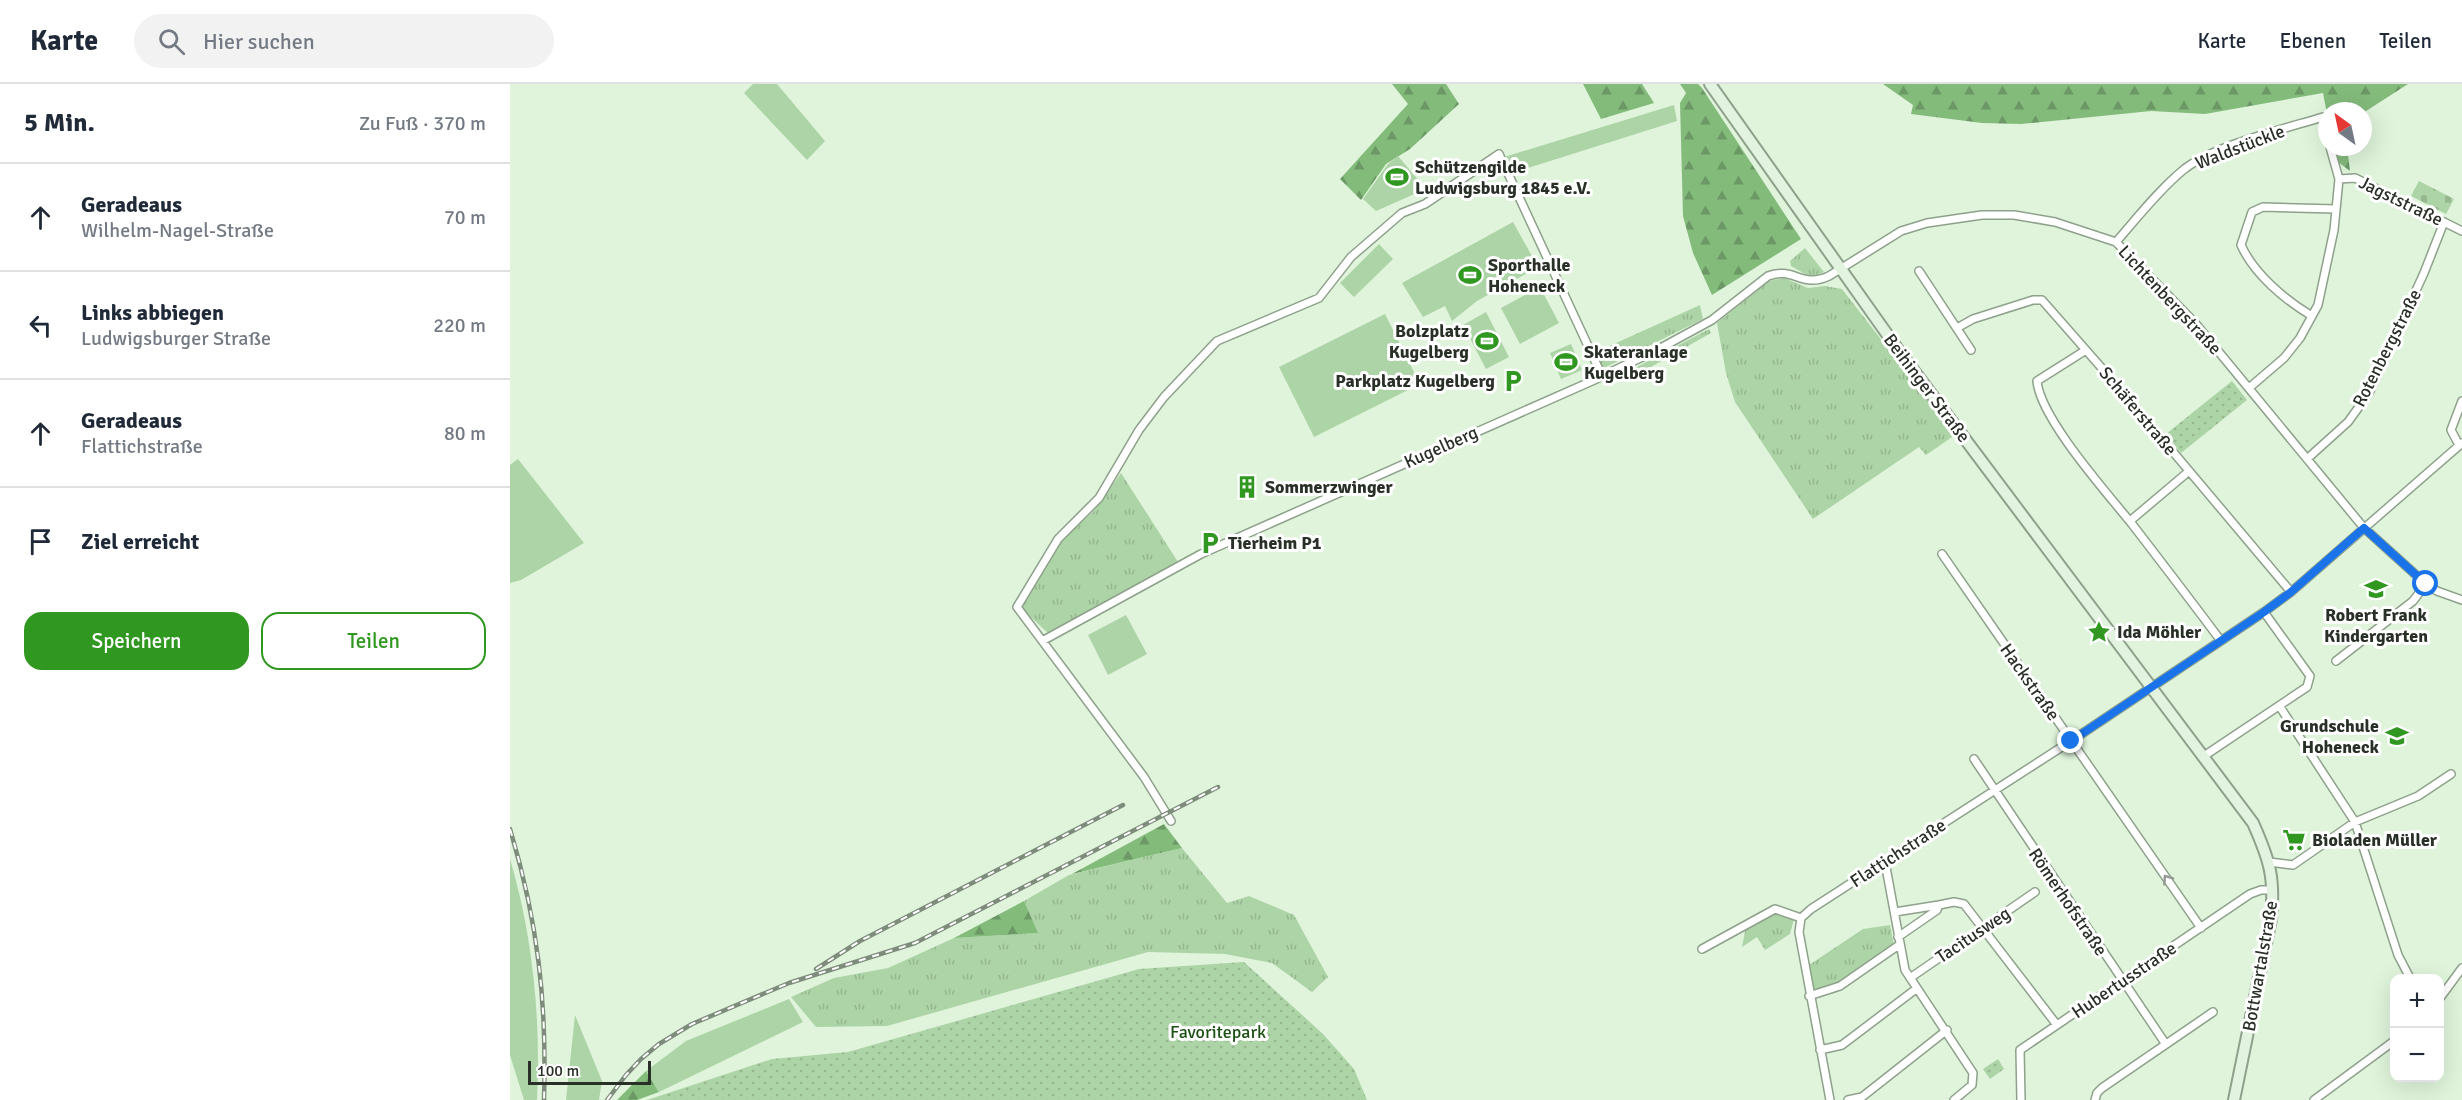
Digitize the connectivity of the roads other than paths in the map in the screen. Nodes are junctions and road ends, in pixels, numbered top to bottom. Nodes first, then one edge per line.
1 (1710, 84) edge
2 (2318, 119) edge
3 (2333, 156) edge
4 (2339, 179) junction
5 (2336, 209) junction
6 (2444, 222) junction
7 (2462, 231) edge
8 (2116, 242) junction
9 (1840, 269) junction
10 (1919, 271) dead end
11 (1768, 276) joint
12 (2312, 316) junction
13 (1957, 328) junction
14 (1971, 350) dead end
15 (2086, 350) junction
16 (1602, 376) junction
17 (2249, 388) junction
18 (2462, 401) edge
19 (2461, 444) edge
20 (2307, 459) junction
21 (2188, 472) junction
22 (2130, 521) junction
23 (2364, 528) junction
24 (1942, 554) dead end
25 (2426, 584) junction
26 (2291, 592) junction
27 (2462, 600) edge
28 (2264, 612) junction
29 (1044, 640) junction
30 (2222, 641) junction
31 (2336, 662) dead end
32 (2151, 688) junction
33 (2280, 707) junction
34 (2071, 741) junction
35 (2204, 756) junction
36 (1974, 759) dead end
37 (2451, 774) dead end
38 (1994, 791) junction
39 (1171, 821) dead end
40 (2355, 822) junction
41 (1885, 862) junction
42 (2269, 862) junction
43 (2273, 890) junction
44 (2035, 892) dead end
45 (1940, 905) junction
46 (1894, 912) junction
47 (1802, 918) junction
48 (2201, 927) junction
49 (1982, 928) junction
50 (1898, 937) junction
51 (1899, 945) junction
52 (1702, 949) dead end
53 (2462, 968) edge
54 (2408, 974) edge
55 (1910, 978) junction
56 (2122, 981) junction
57 (1916, 989) junction
58 (2444, 991) edge
59 (1809, 996) junction
60 (2213, 1012) dead end
61 (2057, 1025) junction
62 (1947, 1030) junction
63 (2165, 1043) junction
64 (2390, 1044) edge
65 (1820, 1050) junction
66 (1830, 1100) edge
67 (1848, 1100) edge
68 (1954, 1100) edge
69 (2021, 1100) edge
70 (2095, 1100) edge
71 (2234, 1100) edge
72 (2314, 1100) edge

1 - 9 main road, Beihinger Straße
2 - 8 street, Waldstückle
3 - 4 street
4 - 5 street
4 - 6 street, Jagststraße
5 - 12 street
5 - 12 street
6 - 7 street, Jagststraße
6 - 20 street, Rotenbergstraße
8 - 9 street, Lichtenbergstraße
8 - 17 street, Lichtenbergstraße
9 - 11 street, Lichtenbergstraße
9 - 32 main road, Beihinger Straße
10 - 13 street
11 - 16 street, Kugelberg
12 - 17 street
13 - 14 street
13 - 15 street, Schäferstraße
15 - 21 street, Schäferstraße
15 - 22 street
16 - 29 street, Kugelberg
16 - 29 street
17 - 20 street, Lichtenbergstraße
18 - 19 street
19 - 23 street, Flattichstraße
20 - 23 street, Lichtenbergstraße
21 - 22 street
21 - 26 street, Schäferstraße
22 - 30 street
23 - 25 street, Lichtenbergstraße
23 - 26 street, Flattichstraße
24 - 34 street, Hackstraße
25 - 27 street, Lichtenbergstraße
25 - 31 street
26 - 28 street, Flattichstraße
28 - 30 street, Flattichstraße
28 - 33 street
29 - 39 street
30 - 32 street, Flattichstraße
32 - 34 street, Flattichstraße
32 - 35 main road, Bottwartalstraße
33 - 35 street
33 - 40 street
34 - 38 street, Flattichstraße
48 -> 34 street, Hackstraße
35 - 42 main road, Bottwartalstraße
36 - 38 street, Römerhofstraße
37 - 40 street
38 - 41 street, Flattichstraße
38 - 56 street, Römerhofstraße
40 - 42 street
40 - 54 street
41 - 46 street
41 - 47 street, Flattichstraße
42 - 43 main road, Bottwartalstraße
43 - 48 street, Hubertusstraße
43 - 71 main road, Bottwartalstraße
44 - 49 street, Tacitusweg
45 - 46 street
45 - 49 street
45 - 50 street
46 - 50 street
47 - 52 street
47 - 59 street
48 - 56 street, Hubertusstraße
49 - 55 street, Tacitusweg
49 - 61 street
50 - 51 street
51 - 55 street
51 - 59 street
53 - 58 street
55 - 57 street
56 - 61 street, Hubertusstraße
56 - 63 street, Römerhofstraße
57 - 62 street
57 - 65 street
59 - 65 street
60 - 63 street
61 - 69 street, Hubertusstraße
62 - 67 street
62 - 68 street
63 - 70 street
64 - 72 street
65 - 66 street

